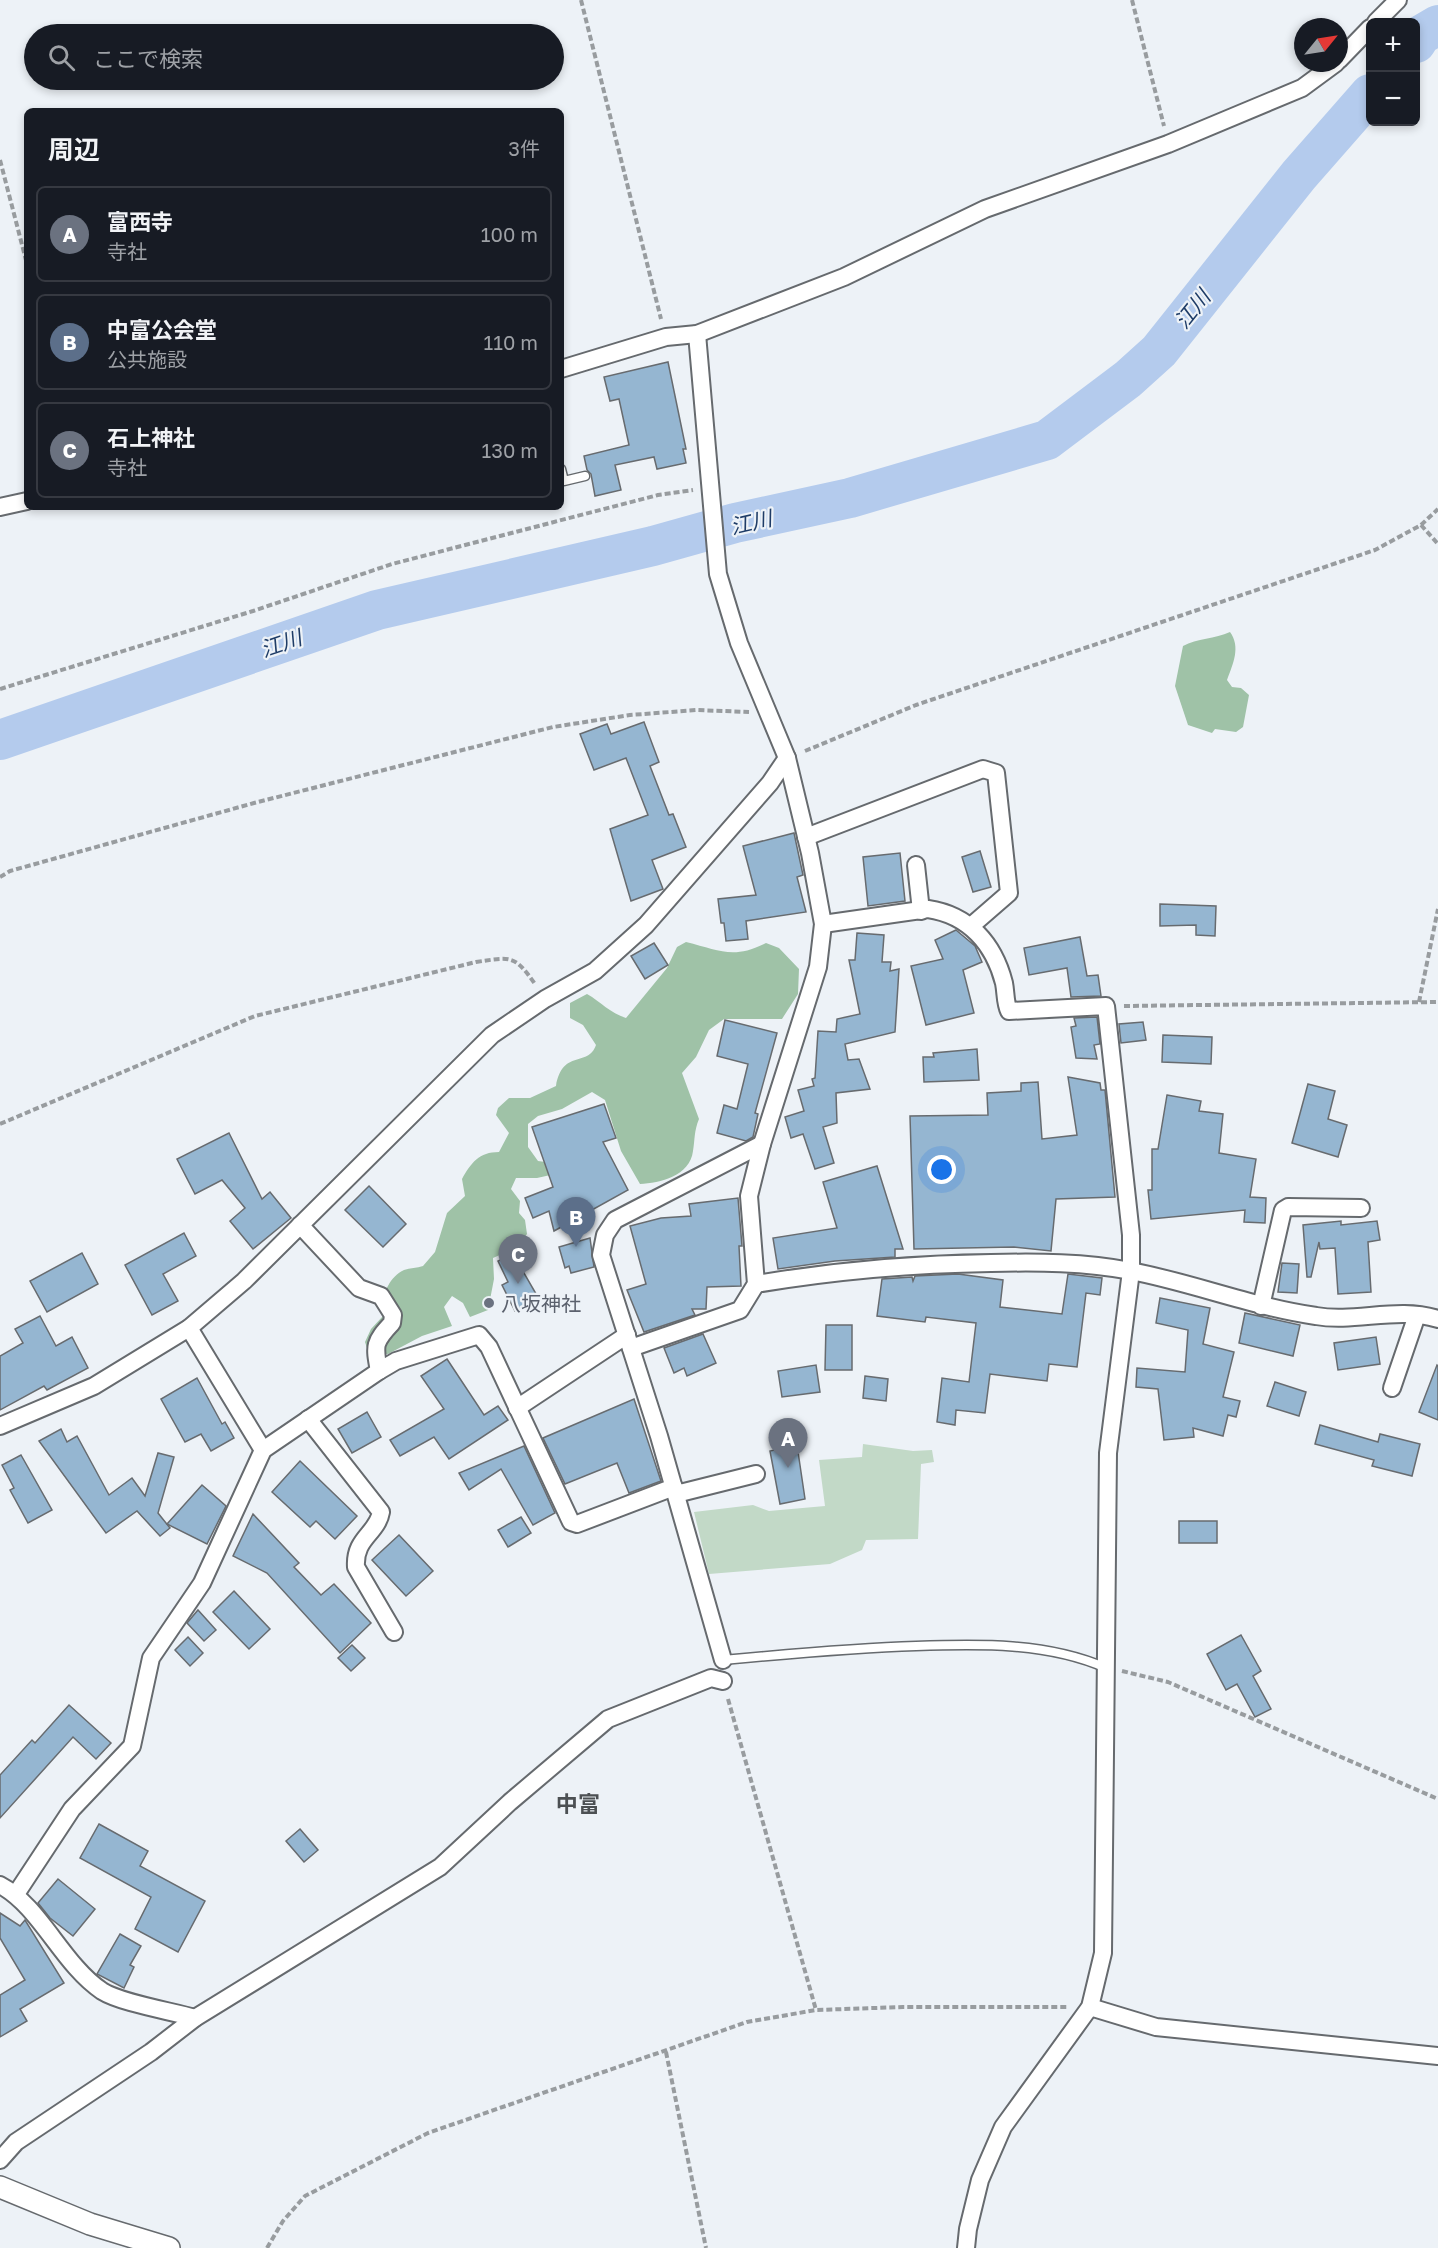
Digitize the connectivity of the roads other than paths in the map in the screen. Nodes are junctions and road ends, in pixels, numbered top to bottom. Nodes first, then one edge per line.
1 (1398, 0) edge
2 (1380, 18) edge
3 (1366, 33) edge
4 (1348, 52) edge
5 (1324, 72) edge
6 (697, 334) junction
7 (564, 368) edge
8 (585, 476) dead end
9 (564, 481) edge
10 (24, 502) edge
11 (0, 507) edge
12 (787, 758) junction
13 (807, 837) junction
14 (916, 865) dead end
15 (921, 911) junction
16 (823, 924) junction
17 (971, 926) junction
18 (762, 1144) junction
19 (1361, 1208) dead end
20 (300, 1225) junction
21 (1131, 1271) junction
22 (756, 1284) junction
23 (1260, 1306) junction
24 (1417, 1315) junction
25 (1438, 1319) edge
26 (189, 1329) junction
27 (629, 1342) junction
28 (379, 1371) junction
29 (1392, 1388) dead end
30 (517, 1408) junction
31 (308, 1419) junction
32 (0, 1426) edge
33 (263, 1450) junction
34 (756, 1474) dead end
35 (675, 1491) junction
36 (394, 1632) dead end
37 (723, 1660) joint
38 (1108, 1669) junction
39 (723, 1681) road end
40 (0, 1885) edge
41 (16, 1894) junction
42 (1090, 2007) junction
43 (195, 2018) junction
44 (1438, 2056) edge
45 (0, 2160) edge
46 (0, 2187) edge
47 (156, 2246) edge
48 (966, 2248) edge

1 - 2 street
3 - 4 street
5 - 6 street
6 - 7 street
6 - 12 street
8 - 9 lane
10 - 11 street
12 - 13 street
12 - 20 street
13 - 16 street
13 - 17 street
14 - 15 street
15 - 16 street
15 - 17 street
16 - 18 street
17 - 21 street
18 - 22 street
18 - 27 street
19 - 23 street
20 - 26 street
20 - 28 street
21 - 22 street
21 - 23 street
21 - 38 street
22 - 27 street
23 - 24 street
24 - 25 street
24 - 29 street
26 - 32 street
26 - 33 street
27 - 30 street
27 - 35 street
28 - 30 street
28 - 31 street
30 - 35 street
31 - 33 street
31 - 36 street
33 - 41 street
34 - 35 street
35 - 37 street
37 - 38 lane
38 - 42 street
39 - 43 street
40 - 41 street
41 - 43 street
42 - 44 street
42 - 48 street
43 - 45 street
46 - 47 street

